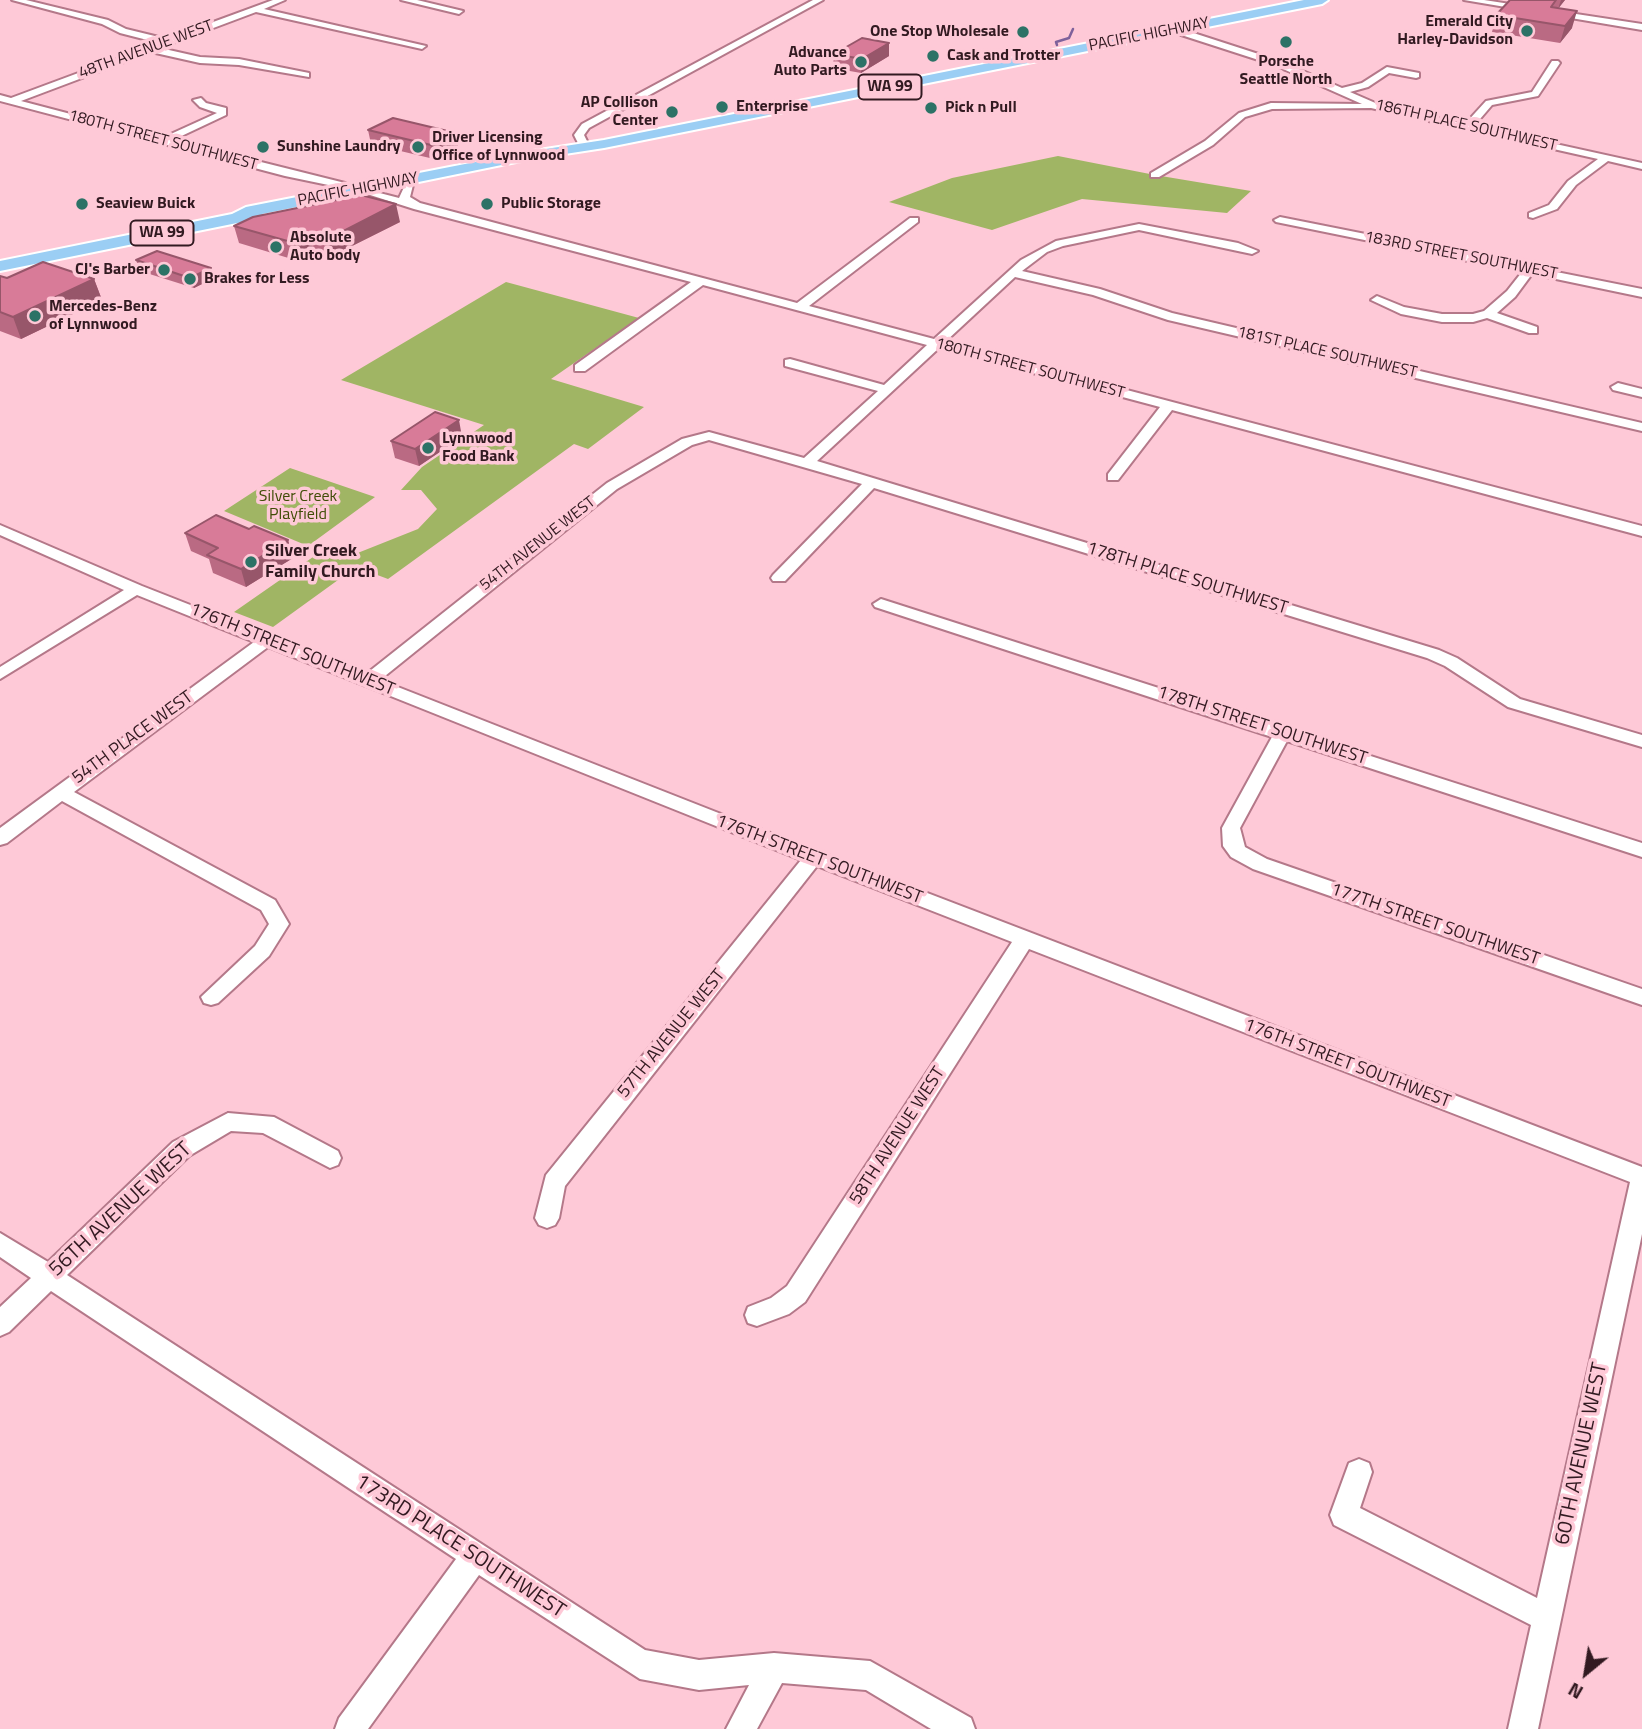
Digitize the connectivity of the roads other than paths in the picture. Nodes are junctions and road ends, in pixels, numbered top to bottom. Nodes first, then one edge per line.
1 (16, 0) edge
2 (281, 0) edge
3 (405, 0) edge
4 (819, 0) edge
5 (1322, 0) edge
6 (1468, 0) edge
7 (243, 2) dead end
8 (259, 8) junction
9 (460, 11) dead end
10 (1642, 27) edge
11 (1175, 30) junction
12 (167, 42) junction
13 (422, 46) dead end
14 (150, 49) junction
15 (1555, 63) dead end
16 (306, 75) dead end
17 (1416, 75) dead end
18 (1342, 91) junction
19 (5, 99) edge
20 (198, 100) dead end
21 (1377, 107) junction
22 (1467, 128) junction
23 (163, 141) junction
24 (604, 144) junction
25 (584, 145) junction
26 (562, 157) junction
27 (1606, 158) junction
28 (1642, 166) edge
29 (442, 174) junction
30 (1154, 175) dead end
31 (409, 187) junction
32 (326, 190) junction
33 (352, 191) junction
34 (372, 194) junction
35 (311, 206) junction
36 (418, 207) junction
37 (1533, 215) dead end
38 (237, 218) junction
39 (914, 220) dead end
40 (1280, 220) dead end
41 (1252, 251) dead end
42 (0, 266) edge
43 (1530, 269) junction
44 (1013, 273) junction
45 (701, 281) junction
46 (1642, 293) edge
47 (1377, 300) dead end
48 (800, 307) junction
49 (1488, 314) junction
50 (1533, 330) dead end
51 (936, 344) junction
52 (790, 363) dead end
53 (580, 368) dead end
54 (1618, 387) dead end
55 (886, 389) junction
56 (1642, 393) edge
57 (1168, 406) junction
58 (1642, 427) edge
59 (722, 438) joint
60 (807, 463) junction
61 (1113, 477) dead end
62 (871, 483) junction
63 (0, 530) edge
64 (1642, 531) edge
65 (779, 578) dead end
66 (136, 589) junction
67 (881, 604) dead end
68 (267, 640) junction
69 (0, 674) edge
70 (368, 681) junction
71 (1283, 733) junction
72 (1642, 741) edge
73 (60, 792) junction
74 (0, 838) edge
75 (1642, 850) edge
76 (813, 858) junction
77 (1024, 940) junction
78 (211, 997) dead end
79 (1642, 997) edge
80 (330, 1158) dead end
81 (1642, 1178) edge
82 (547, 1218) dead end
83 (0, 1244) edge
84 (49, 1276) junction
85 (757, 1315) dead end
86 (0, 1324) edge
87 (1359, 1472) dead end
88 (475, 1557) junction
89 (1547, 1618) junction
90 (774, 1668) junction
91 (349, 1729) edge
92 (741, 1729) edge
93 (960, 1729) edge
94 (1523, 1729) edge

1 - 12 street
2 - 8 street, 48TH AVENUE WEST
3 - 9 street
4 - 25 street
5 - 11 highway, PACIFIC HIGHWAY / WA 99
6 - 10 street
7 - 8 street
8 - 12 street, 48TH AVENUE WEST
8 - 13 street
11 - 18 street, 186TH PLACE SOUTHWEST
11 - 24 highway, PACIFIC HIGHWAY / WA 99
12 - 14 street, 48TH AVENUE WEST
14 - 16 street
14 - 19 street, 48TH AVENUE WEST
15 - 22 street
17 - 18 street
18 - 21 street, 186TH PLACE SOUTHWEST
19 - 23 street, 180TH STREET SOUTHWEST
20 - 23 street
21 - 22 street, 186TH PLACE SOUTHWEST
21 - 30 street
22 - 27 street, 186TH PLACE SOUTHWEST
23 - 32 street, 180TH STREET SOUTHWEST
24 - 25 highway, PACIFIC HIGHWAY / WA 99
24 - 26 highway, PACIFIC HIGHWAY / WA 99
25 - 26 highway
25 - 29 highway, PACIFIC HIGHWAY / WA 99
26 - 31 highway, PACIFIC HIGHWAY / WA 99
27 - 28 street, 186TH PLACE SOUTHWEST
27 - 37 street
29 - 33 highway, PACIFIC HIGHWAY / WA 99
29 - 34 highway
31 - 34 highway, PACIFIC HIGHWAY / WA 99
31 - 36 street
32 - 33 highway, PACIFIC HIGHWAY / WA 99
32 - 38 highway, PACIFIC HIGHWAY / WA 99
33 - 35 highway
34 - 35 highway, PACIFIC HIGHWAY / WA 99
34 - 36 street, 180TH STREET SOUTHWEST
35 - 38 highway, PACIFIC HIGHWAY / WA 99
36 - 45 street, 180TH STREET SOUTHWEST
38 - 42 highway, PACIFIC HIGHWAY / WA 99
39 - 48 street
40 - 43 street, 183RD STREET SOUTHWEST
41 - 44 street
43 - 46 street, 183RD STREET SOUTHWEST
43 - 49 street
44 - 51 street
44 - 58 street, 181ST PLACE SOUTHWEST
45 - 48 street, 180TH STREET SOUTHWEST
45 - 53 street
47 - 49 street
48 - 51 street, 180TH STREET SOUTHWEST
49 - 50 street
51 - 55 street
51 - 57 street, 180TH STREET SOUTHWEST
52 - 55 street
54 - 56 street
55 - 60 street
57 - 61 street
57 - 64 street, 180TH STREET SOUTHWEST
59 - 60 street, 178TH PLACE SOUTHWEST
59 - 70 street, 54TH AVENUE WEST
60 - 62 street, 178TH PLACE SOUTHWEST
62 - 65 street
62 - 72 street, 178TH PLACE SOUTHWEST
63 - 66 street, 176TH STREET SOUTHWEST
66 - 68 street, 176TH STREET SOUTHWEST
66 - 69 street
67 - 71 street, 178TH STREET SOUTHWEST
68 - 70 street, 176TH STREET SOUTHWEST
68 - 73 street, 54TH PLACE WEST
70 - 76 street, 176TH STREET SOUTHWEST
71 - 75 street, 178TH STREET SOUTHWEST
71 - 79 street, 177TH STREET SOUTHWEST
73 - 74 street, 54TH PLACE WEST
73 - 78 street
76 - 77 street, 176TH STREET SOUTHWEST
76 - 82 street, 57TH AVENUE WEST
77 - 81 street, 176TH STREET SOUTHWEST
77 - 85 street, 58TH AVENUE WEST
80 - 84 street, 56TH AVENUE WEST
81 - 89 street, 60TH AVENUE WEST
83 - 84 street, 173RD PLACE SOUTHWEST
84 - 86 street, 56TH AVENUE WEST
84 - 88 street, 173RD PLACE SOUTHWEST
87 - 89 street
88 - 90 street, 173RD PLACE SOUTHWEST
88 - 91 street
89 - 94 street, 60TH AVENUE WEST
90 - 92 street
90 - 93 street, 173RD PLACE SOUTHWEST

